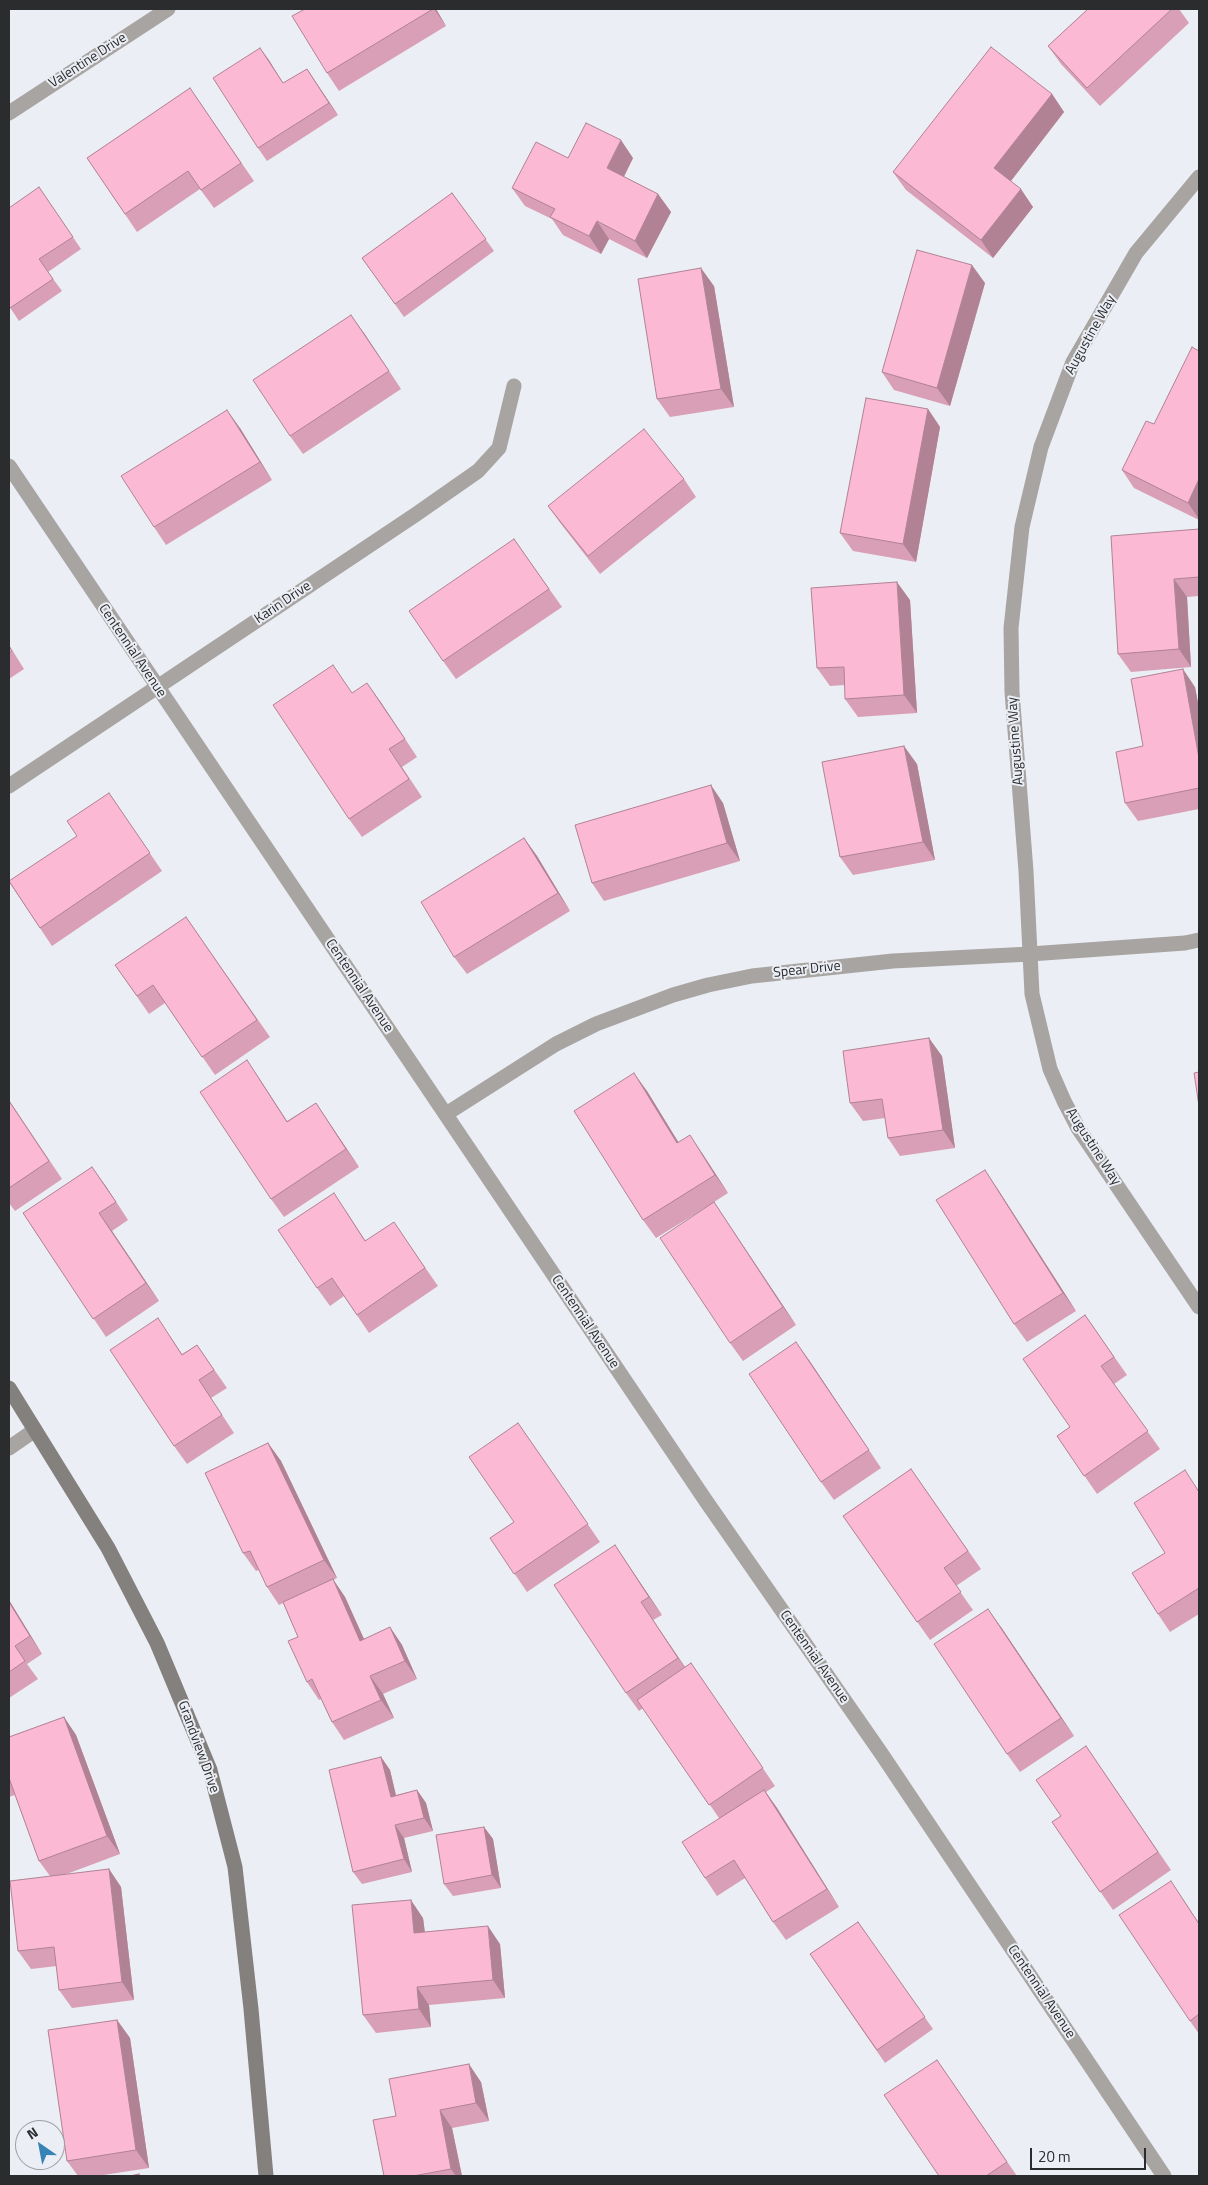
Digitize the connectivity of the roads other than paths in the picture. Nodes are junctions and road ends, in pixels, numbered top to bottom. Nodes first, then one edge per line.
1 (168, 9) edge
2 (9, 113) edge
3 (1199, 177) edge
4 (514, 386) dead end
5 (9, 466) edge
6 (157, 688) junction
7 (9, 786) edge
8 (1199, 940) edge
9 (1030, 954) junction
10 (446, 1114) junction
11 (1199, 1307) edge
12 (9, 1388) edge
13 (35, 1430) junction
14 (9, 1448) edge
15 (266, 2176) edge
16 (1164, 2176) edge

1 - 2 street, Valentine Drive
3 - 9 street, Augustine Way
4 - 6 street, Karin Drive
5 - 6 street, Centennial Avenue
6 - 7 street, Karin Drive
6 - 10 street, Centennial Avenue
8 - 9 street, Spear Drive
9 - 10 street, Spear Drive
9 - 11 street, Augustine Way
10 - 16 street, Centennial Avenue
12 - 13 street, Grandview Drive
13 - 14 street
13 - 15 street, Grandview Drive

